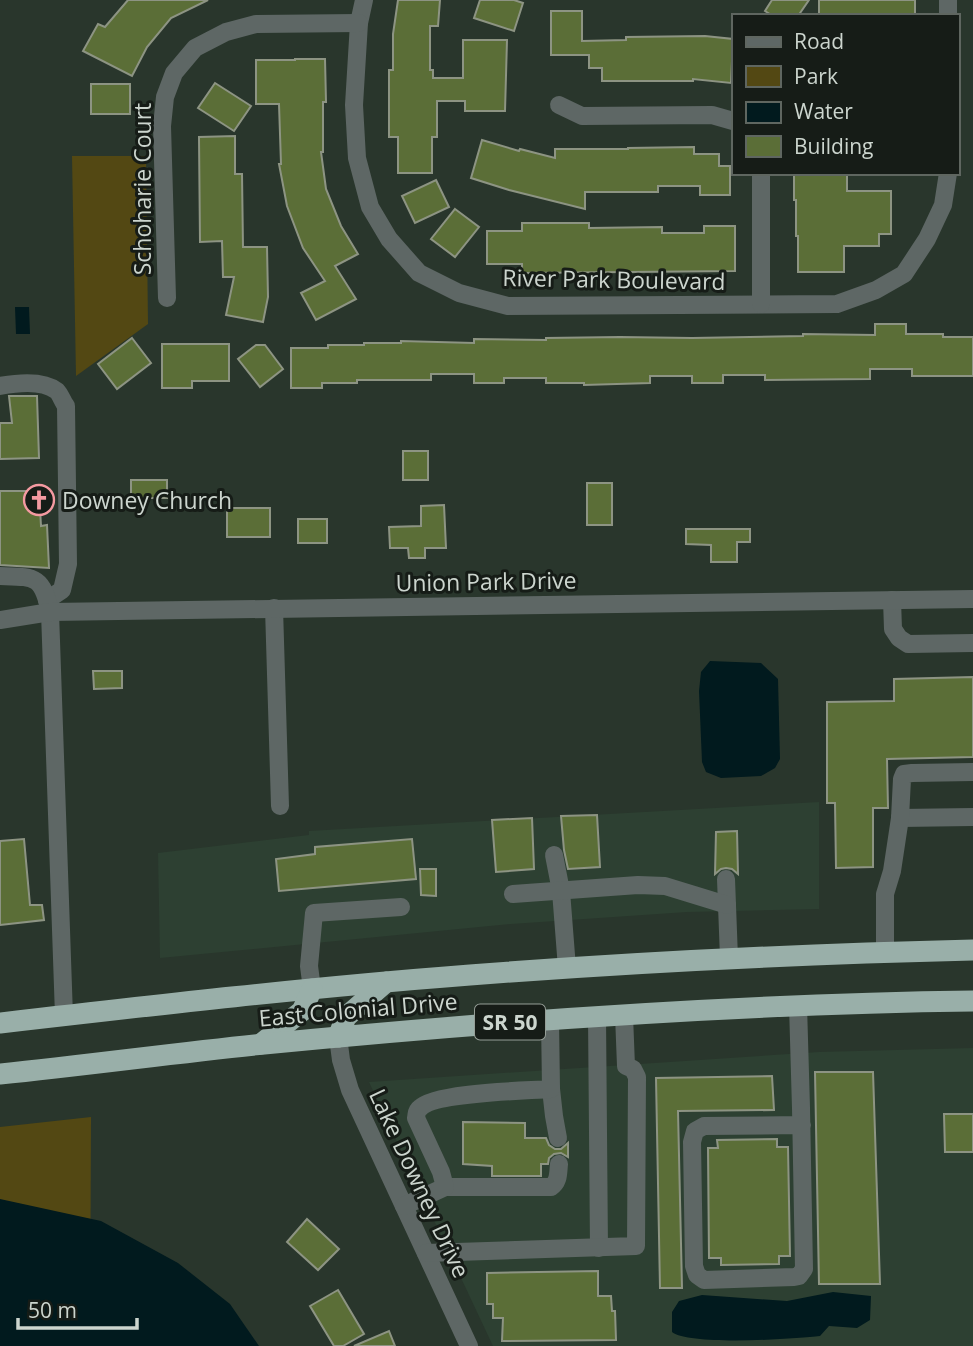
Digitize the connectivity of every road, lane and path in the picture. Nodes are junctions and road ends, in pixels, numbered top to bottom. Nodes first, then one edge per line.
1 (364, 0) edge
2 (359, 23) junction
3 (559, 105) dead end
4 (732, 121) edge
5 (761, 175) edge
6 (948, 175) edge
7 (167, 298) dead end
8 (761, 304) junction
9 (0, 386) edge
10 (0, 576) edge
11 (973, 599) edge
12 (892, 600) junction
13 (48, 606) junction
14 (274, 608) junction
15 (0, 620) edge
16 (973, 643) edge
17 (973, 772) edge
18 (280, 806) dead end
19 (973, 817) edge
20 (900, 818) junction
21 (554, 855) dead end
22 (726, 879) dead end
23 (561, 891) junction
24 (513, 894) dead end
25 (727, 905) junction
26 (401, 907) dead end
27 (973, 950) edge
28 (885, 952) junction
29 (729, 958) junction
30 (567, 968) junction
31 (386, 982) junction
32 (312, 989) junction
33 (973, 1001) edge
34 (798, 1005) junction
35 (624, 1015) junction
36 (64, 1016) junction
37 (597, 1016) junction
38 (550, 1019) junction
39 (0, 1023) edge
40 (338, 1037) junction
41 (261, 1044) junction
42 (626, 1066) junction
43 (598, 1067) junction
44 (0, 1074) edge
45 (551, 1089) junction
46 (802, 1125) junction
47 (558, 1138) dead end
48 (559, 1164) dead end
49 (445, 1186) junction
50 (404, 1206) junction
51 (599, 1248) junction
52 (426, 1253) junction
53 (469, 1346) edge

1 - 2 street, River Park Boulevard
2 - 7 street, Schoharie Court
2 - 8 street, River Park Boulevard
3 - 4 street
5 - 8 street
6 - 8 street, River Park Boulevard
9 - 13 street
10 - 13 street
11 - 12 street, Union Park Drive
12 - 14 street, Union Park Drive
12 - 16 street
13 - 14 street, Union Park Drive
13 - 15 street, Union Park Drive
13 - 36 street
14 - 18 street
17 - 20 street
19 - 20 street
20 - 28 street
21 - 23 street
22 - 25 street
23 - 24 street
23 - 25 street
23 - 30 street
25 - 29 street
26 - 32 street
27 - 28 highway, East Colonial Drive / SR 50
28 - 29 highway, East Colonial Drive / SR 50
29 - 30 highway, East Colonial Drive / SR 50
30 - 31 highway, East Colonial Drive / SR 50
31 - 32 highway, East Colonial Drive / SR 50
31 - 40 highway
32 - 36 highway, East Colonial Drive / SR 50
32 - 41 highway
33 - 34 highway, East Colonial Drive / SR 50
34 - 35 highway, East Colonial Drive / SR 50
34 - 46 street
35 - 37 highway, East Colonial Drive / SR 50
35 - 42 street
36 - 39 highway, East Colonial Drive / SR 50
37 - 38 highway, East Colonial Drive / SR 50
37 - 43 street
38 - 40 highway, East Colonial Drive / SR 50
38 - 45 street
40 - 41 highway, East Colonial Drive / SR 50
40 - 50 street, Lake Downey Drive
41 - 44 highway, East Colonial Drive / SR 50
42 - 43 street
42 - 51 street
43 - 51 street
45 - 47 street
45 - 49 street
46 - 46 street
48 - 49 street
49 - 50 street
50 - 52 street, Lake Downey Drive
51 - 52 street
52 - 53 street, Lake Downey Drive

